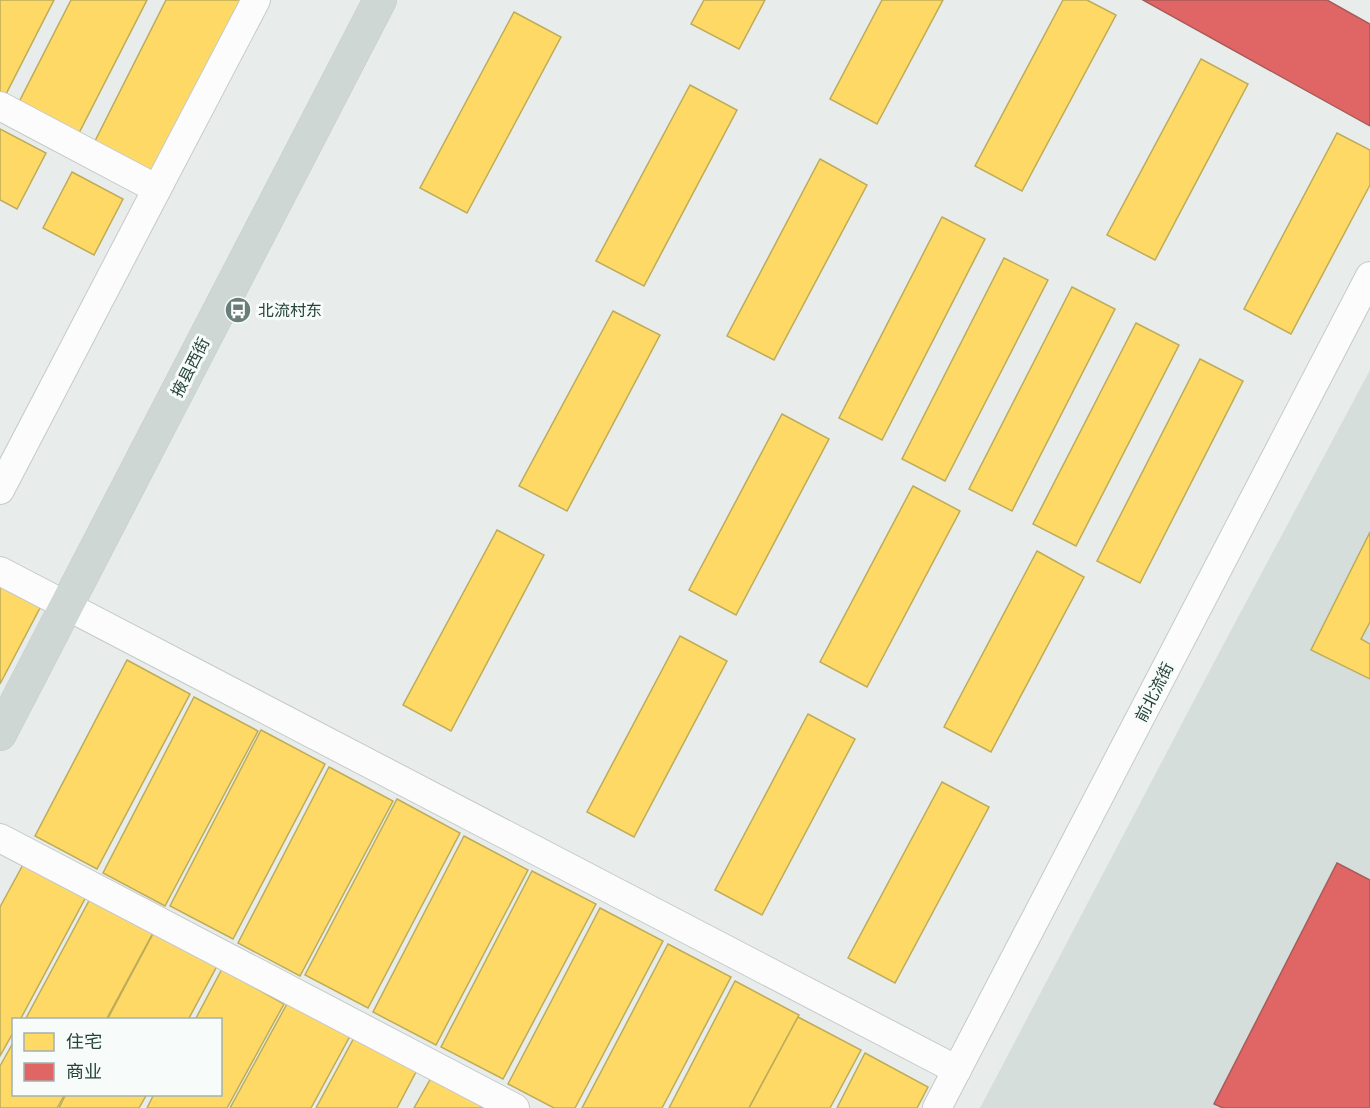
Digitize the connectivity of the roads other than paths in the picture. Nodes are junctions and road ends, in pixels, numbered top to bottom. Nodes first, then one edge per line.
1 (256, 0) edge
2 (380, 0) edge
3 (0, 106) edge
4 (157, 189) junction
5 (1370, 276) edge
6 (0, 490) edge
7 (0, 571) edge
8 (66, 606) junction
9 (0, 734) edge
10 (0, 838) edge
11 (957, 1070) junction
12 (515, 1108) edge
13 (937, 1108) edge

1 - 4 street
2 - 8 main road, 掖县西街
3 - 4 street
4 - 6 street
5 - 11 street, 前北流街
7 - 8 street
8 - 9 main road, 掖县西街
8 - 11 street
10 - 12 street
11 - 13 street, 前北流街

